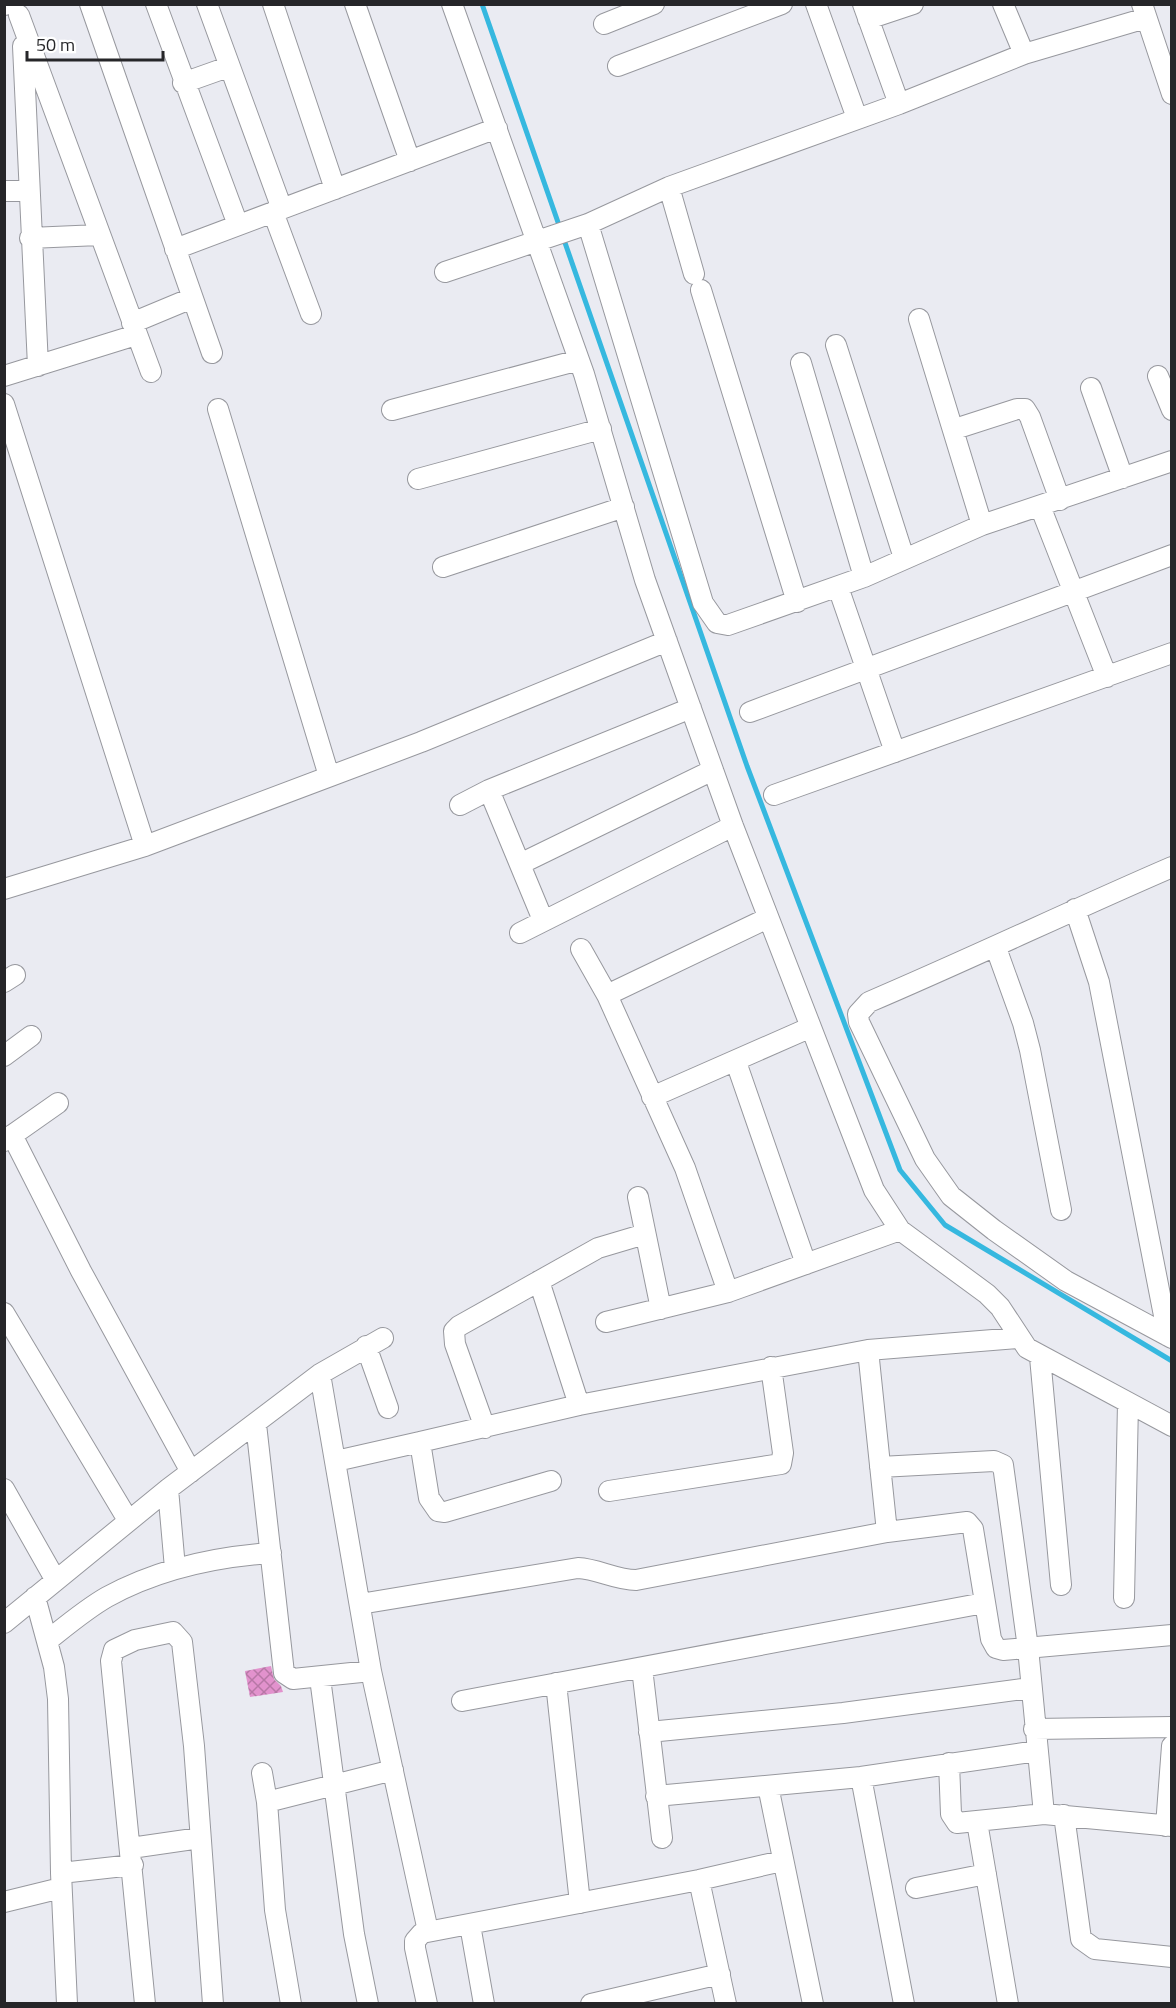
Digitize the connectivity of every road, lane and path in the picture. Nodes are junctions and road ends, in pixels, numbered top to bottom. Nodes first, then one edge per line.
1 (90, 4) edge
2 (156, 4) edge
3 (207, 4) edge
4 (273, 4) edge
5 (355, 4) edge
6 (452, 4) edge
7 (654, 4) edge
8 (782, 4) edge
9 (816, 4) edge
10 (913, 4) edge
11 (1003, 4) edge
12 (12, 7) edge
13 (1144, 11) edge
14 (865, 12) edge
15 (604, 24) dead end
16 (1024, 54) junction
17 (618, 66) dead end
18 (228, 67) junction
19 (183, 83) junction
20 (1172, 94) edge
21 (899, 104) junction
22 (857, 118) junction
23 (497, 128) junction
24 (410, 161) junction
25 (669, 187) junction
26 (335, 189) junction
27 (4, 191) edge
28 (28, 191) junction
29 (278, 210) junction
30 (588, 224) junction
31 (238, 225) junction
32 (99, 235) junction
33 (553, 237) junction
34 (30, 238) junction
35 (175, 249) junction
36 (446, 272) dead end
37 (192, 298) junction
38 (310, 314) dead end
39 (919, 319) dead end
40 (134, 329) junction
41 (836, 345) dead end
42 (212, 353) dead end
43 (579, 360) junction
44 (801, 363) dead end
45 (38, 366) junction
46 (151, 372) dead end
47 (4, 376) edge
48 (1158, 376) dead end
49 (1091, 388) dead end
50 (4, 404) edge
51 (218, 409) dead end
52 (392, 410) dead end
53 (1172, 410) edge
54 (601, 429) junction
55 (955, 429) junction
56 (1172, 462) edge
57 (1123, 478) junction
58 (418, 479) dead end
59 (1060, 500) junction
60 (1040, 506) junction
61 (624, 507) junction
62 (982, 525) junction
63 (1172, 555) edge
64 (904, 558) junction
65 (443, 567) dead end
66 (864, 577) junction
67 (837, 587) junction
68 (1075, 592) junction
69 (797, 602) junction
70 (667, 641) junction
71 (1172, 653) edge
72 (864, 668) junction
73 (1107, 677) junction
74 (692, 708) junction
75 (750, 712) dead end
76 (896, 752) junction
77 (713, 770) junction
78 (329, 776) junction
79 (489, 790) junction
80 (774, 795) dead end
81 (460, 805) dead end
82 (733, 826) junction
83 (145, 846) junction
84 (520, 864) junction
85 (1172, 867) edge
86 (4, 889) edge
87 (1075, 909) junction
88 (768, 918) junction
89 (543, 920) junction
90 (520, 933) dead end
91 (996, 948) junction
92 (581, 949) dead end
93 (607, 995) junction
94 (810, 1028) junction
95 (30, 1036) dead end
96 (4, 1056) edge
97 (736, 1062) junction
98 (652, 1097) junction
99 (58, 1103) dead end
100 (8, 1138) edge
101 (638, 1197) dead end
102 (1061, 1210) dead end
103 (900, 1230) junction
104 (645, 1234) junction
105 (806, 1264) junction
106 (539, 1281) junction
107 (728, 1292) junction
108 (661, 1309) junction
109 (4, 1313) edge
110 (606, 1322) dead end
111 (1170, 1337) edge
112 (1018, 1338) junction
113 (868, 1350) junction
114 (1040, 1357) junction
115 (771, 1367) junction
116 (320, 1374) junction
117 (1128, 1403) junction
118 (579, 1405) junction
119 (388, 1408) dead end
120 (256, 1425) junction
121 (1172, 1426) edge
122 (485, 1428) junction
123 (420, 1442) junction
124 (336, 1461) junction
125 (880, 1467) junction
126 (191, 1472) junction
127 (551, 1481) dead end
128 (4, 1489) edge
129 (168, 1489) junction
130 (609, 1491) dead end
131 (128, 1520) junction
132 (887, 1532) junction
133 (271, 1553) junction
134 (175, 1568) junction
135 (55, 1579) junction
136 (1061, 1585) dead end
137 (35, 1597) junction
138 (1124, 1598) dead end
139 (984, 1603) junction
140 (360, 1604) junction
141 (4, 1623) edge
142 (1172, 1635) edge
143 (47, 1641) junction
144 (1028, 1648) junction
145 (642, 1668) junction
146 (371, 1671) junction
147 (321, 1678) junction
148 (556, 1683) junction
149 (1030, 1688) junction
150 (462, 1701) dead end
151 (1172, 1727) edge
152 (1034, 1729) junction
153 (649, 1732) junction
154 (1172, 1746) edge
155 (1037, 1751) junction
156 (949, 1763) junction
157 (393, 1770) junction
158 (262, 1773) dead end
159 (861, 1777) junction
160 (337, 1786) junction
161 (768, 1786) junction
162 (656, 1796) junction
163 (267, 1802) junction
164 (1044, 1814) junction
165 (1064, 1815) junction
166 (977, 1821) junction
167 (1169, 1826) edge
168 (200, 1838) junction
169 (662, 1838) dead end
170 (132, 1857) junction
171 (782, 1861) junction
172 (986, 1874) junction
173 (699, 1880) junction
174 (61, 1881) junction
175 (916, 1888) dead end
176 (4, 1902) edge
177 (580, 1903) junction
178 (470, 1925) junction
179 (428, 1931) junction
180 (1172, 1957) edge
181 (720, 1974) junction
182 (67, 2004) edge
183 (145, 2004) edge
184 (213, 2004) edge
185 (291, 2004) edge
186 (368, 2004) edge
187 (427, 2004) edge
188 (484, 2004) edge
189 (591, 2004) edge
190 (726, 2004) edge
191 (813, 2004) edge
192 (904, 2004) edge
193 (1008, 2004) edge

1 - 35 street
2 - 19 street
3 - 18 street
4 - 26 street
5 - 24 street
6 - 23 street
7 - 15 street
8 - 17 street
9 - 22 street
10 - 14 street
11 - 16 street
12 - 28 street
12 - 32 street
13 - 16 street
13 - 20 street
14 - 21 street
16 - 21 street
18 - 19 street
18 - 29 street
19 - 31 street
21 - 22 street
22 - 25 street
23 - 24 street
23 - 33 street
24 - 26 street
25 - 30 street
25 - 69 street
26 - 29 street
27 - 28 street
28 - 34 street
29 - 31 street
29 - 38 street
30 - 33 street
30 - 69 street
31 - 35 street
32 - 34 street
32 - 40 street
33 - 36 street
33 - 43 street
34 - 45 street
35 - 37 street
37 - 40 street
37 - 42 street
39 - 55 street
40 - 45 street
40 - 46 street
41 - 64 street
43 - 52 street
43 - 54 street
44 - 66 street
45 - 47 street
48 - 53 street
49 - 57 street
50 - 83 street
51 - 78 street
54 - 58 street
54 - 61 street
55 - 59 street
55 - 62 street
56 - 57 street
57 - 59 street
59 - 60 street
60 - 62 street
60 - 68 street
61 - 65 street
61 - 70 street
62 - 64 street
63 - 68 street
64 - 66 street
66 - 67 street
67 - 69 street
67 - 72 street
68 - 72 street
68 - 73 street
70 - 74 street
70 - 78 street
71 - 73 street
72 - 75 street
72 - 76 street
73 - 76 street
74 - 77 street
74 - 79 street
76 - 80 street
77 - 82 street
77 - 84 street
78 - 83 street
79 - 81 street
79 - 84 street
82 - 88 street
82 - 89 street
83 - 86 street
84 - 89 street
85 - 87 street
87 - 91 street
87 - 111 street
88 - 93 street
88 - 94 street
89 - 90 street
91 - 102 street
91 - 111 street
92 - 93 street
93 - 98 street
94 - 97 street
94 - 103 street
95 - 96 street
97 - 98 street
97 - 105 street
98 - 107 street
99 - 100 street
100 - 126 street
101 - 104 street
103 - 105 street
103 - 112 street
104 - 106 street
104 - 108 street
105 - 107 street
106 - 118 street
106 - 122 street
107 - 108 street
108 - 110 street
109 - 131 street
112 - 113 street
112 - 114 street
113 - 115 street
113 - 125 street
114 - 117 street
114 - 136 street
115 - 118 street
115 - 130 street
116 - 119 street
116 - 120 street
116 - 124 street
117 - 121 street
117 - 138 street
118 - 122 street
120 - 126 street
120 - 133 street
122 - 123 street
123 - 124 street
123 - 127 street
124 - 140 street
125 - 132 street
125 - 144 street
126 - 129 street
128 - 135 street
129 - 131 street
129 - 134 street
131 - 135 street
132 - 139 street
132 - 140 street
133 - 134 street
133 - 147 street
134 - 143 street
135 - 137 street
137 - 141 street
137 - 143 street
139 - 144 street
139 - 145 street
140 - 146 street
142 - 144 street
143 - 174 street
144 - 149 street
145 - 148 street
145 - 153 street
146 - 147 street
146 - 157 street
147 - 160 street
148 - 150 street
148 - 177 street
149 - 152 street
149 - 153 street
151 - 152 street
152 - 155 street
153 - 162 street
154 - 167 street
155 - 156 street
155 - 164 street
156 - 159 street
156 - 166 street
157 - 160 street
157 - 179 street
158 - 163 street
159 - 161 street
159 - 192 street
160 - 163 street
160 - 186 street
161 - 162 street
161 - 171 street
162 - 169 street
163 - 185 street
164 - 165 street
164 - 166 street
165 - 167 street
165 - 180 street
166 - 172 street
168 - 170 street
168 - 170 street
168 - 184 street
170 - 174 street
170 - 183 street
171 - 173 street
171 - 191 street
172 - 175 street
172 - 193 street
173 - 177 street
173 - 181 street
174 - 176 street
174 - 182 street
177 - 178 street
178 - 179 street
178 - 188 street
179 - 187 street
181 - 189 street
181 - 190 street

